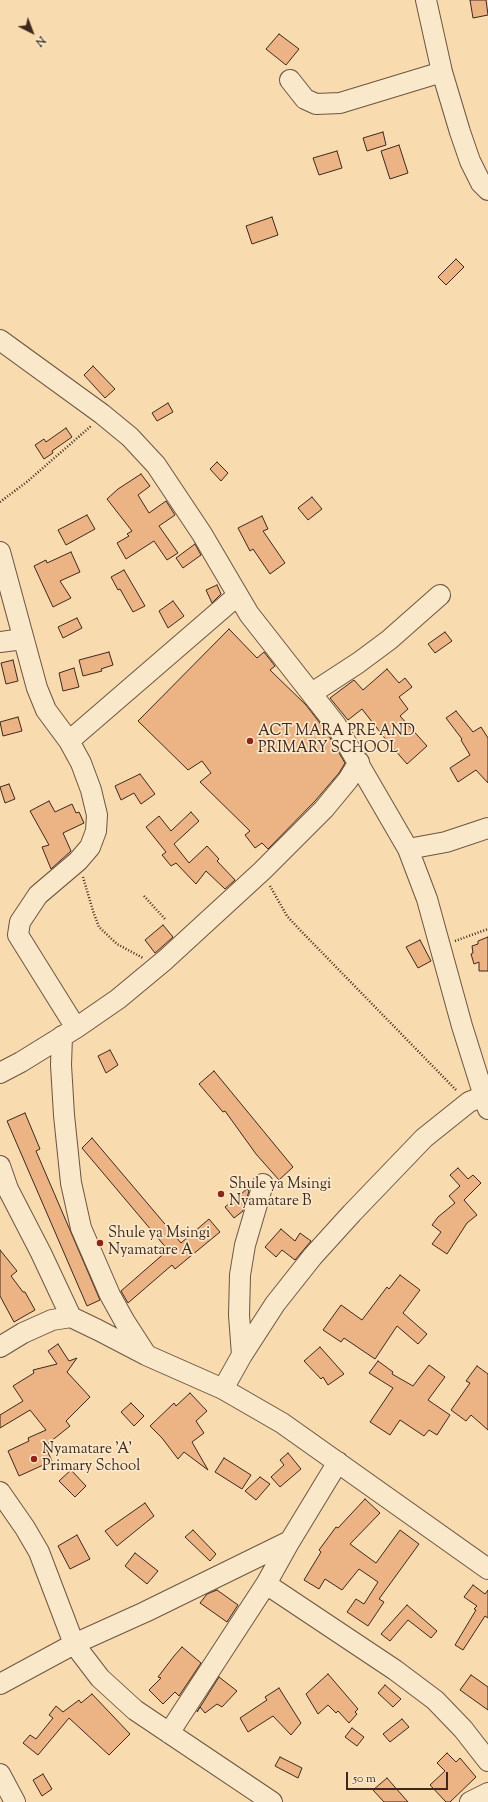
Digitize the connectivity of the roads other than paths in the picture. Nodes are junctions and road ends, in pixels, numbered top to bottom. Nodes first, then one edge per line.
1 (426, 0) edge
2 (442, 72) junction
3 (290, 80) dead end
4 (488, 190) edge
5 (0, 340) edge
6 (0, 552) edge
7 (440, 595) dead end
8 (237, 596) junction
9 (23, 639) junction
10 (0, 642) edge
11 (312, 693) junction
12 (68, 741) junction
13 (359, 762) junction
14 (488, 828) edge
15 (408, 849) junction
16 (69, 1032) junction
17 (0, 1073) edge
18 (480, 1102) edge
19 (0, 1166) edge
20 (263, 1184) dead end
21 (4, 1192) edge
22 (71, 1317) junction
23 (0, 1347) edge
24 (146, 1355) junction
25 (242, 1355) junction
26 (223, 1389) junction
27 (338, 1462) junction
28 (0, 1492) edge
29 (290, 1540) junction
30 (488, 1569) edge
31 (266, 1584) junction
32 (74, 1644) junction
33 (0, 1684) edge
34 (169, 1733) junction
35 (488, 1761) edge
36 (0, 1774) edge
37 (488, 1793) edge
38 (15, 1802) edge
39 (272, 1802) edge
40 (470, 1802) edge

1 - 2 street
2 - 3 street
2 - 4 street
5 - 8 street
6 - 9 street
7 - 11 street
8 - 11 street
8 - 12 street
9 - 10 street
9 - 12 street
11 - 13 street
12 - 16 street
13 - 15 street
13 - 16 street
14 - 15 street
15 - 18 street
16 - 17 street
16 - 24 street
18 - 25 street
19 - 21 street
20 - 25 street
21 - 22 street
22 - 23 street
22 - 24 street
24 - 26 street
25 - 26 street
26 - 27 street
27 - 29 street
27 - 30 street
28 - 32 street
29 - 31 street
29 - 32 street
31 - 34 street
31 - 35 street
32 - 33 street
32 - 34 street
34 - 39 street
36 - 38 street
37 - 40 street

